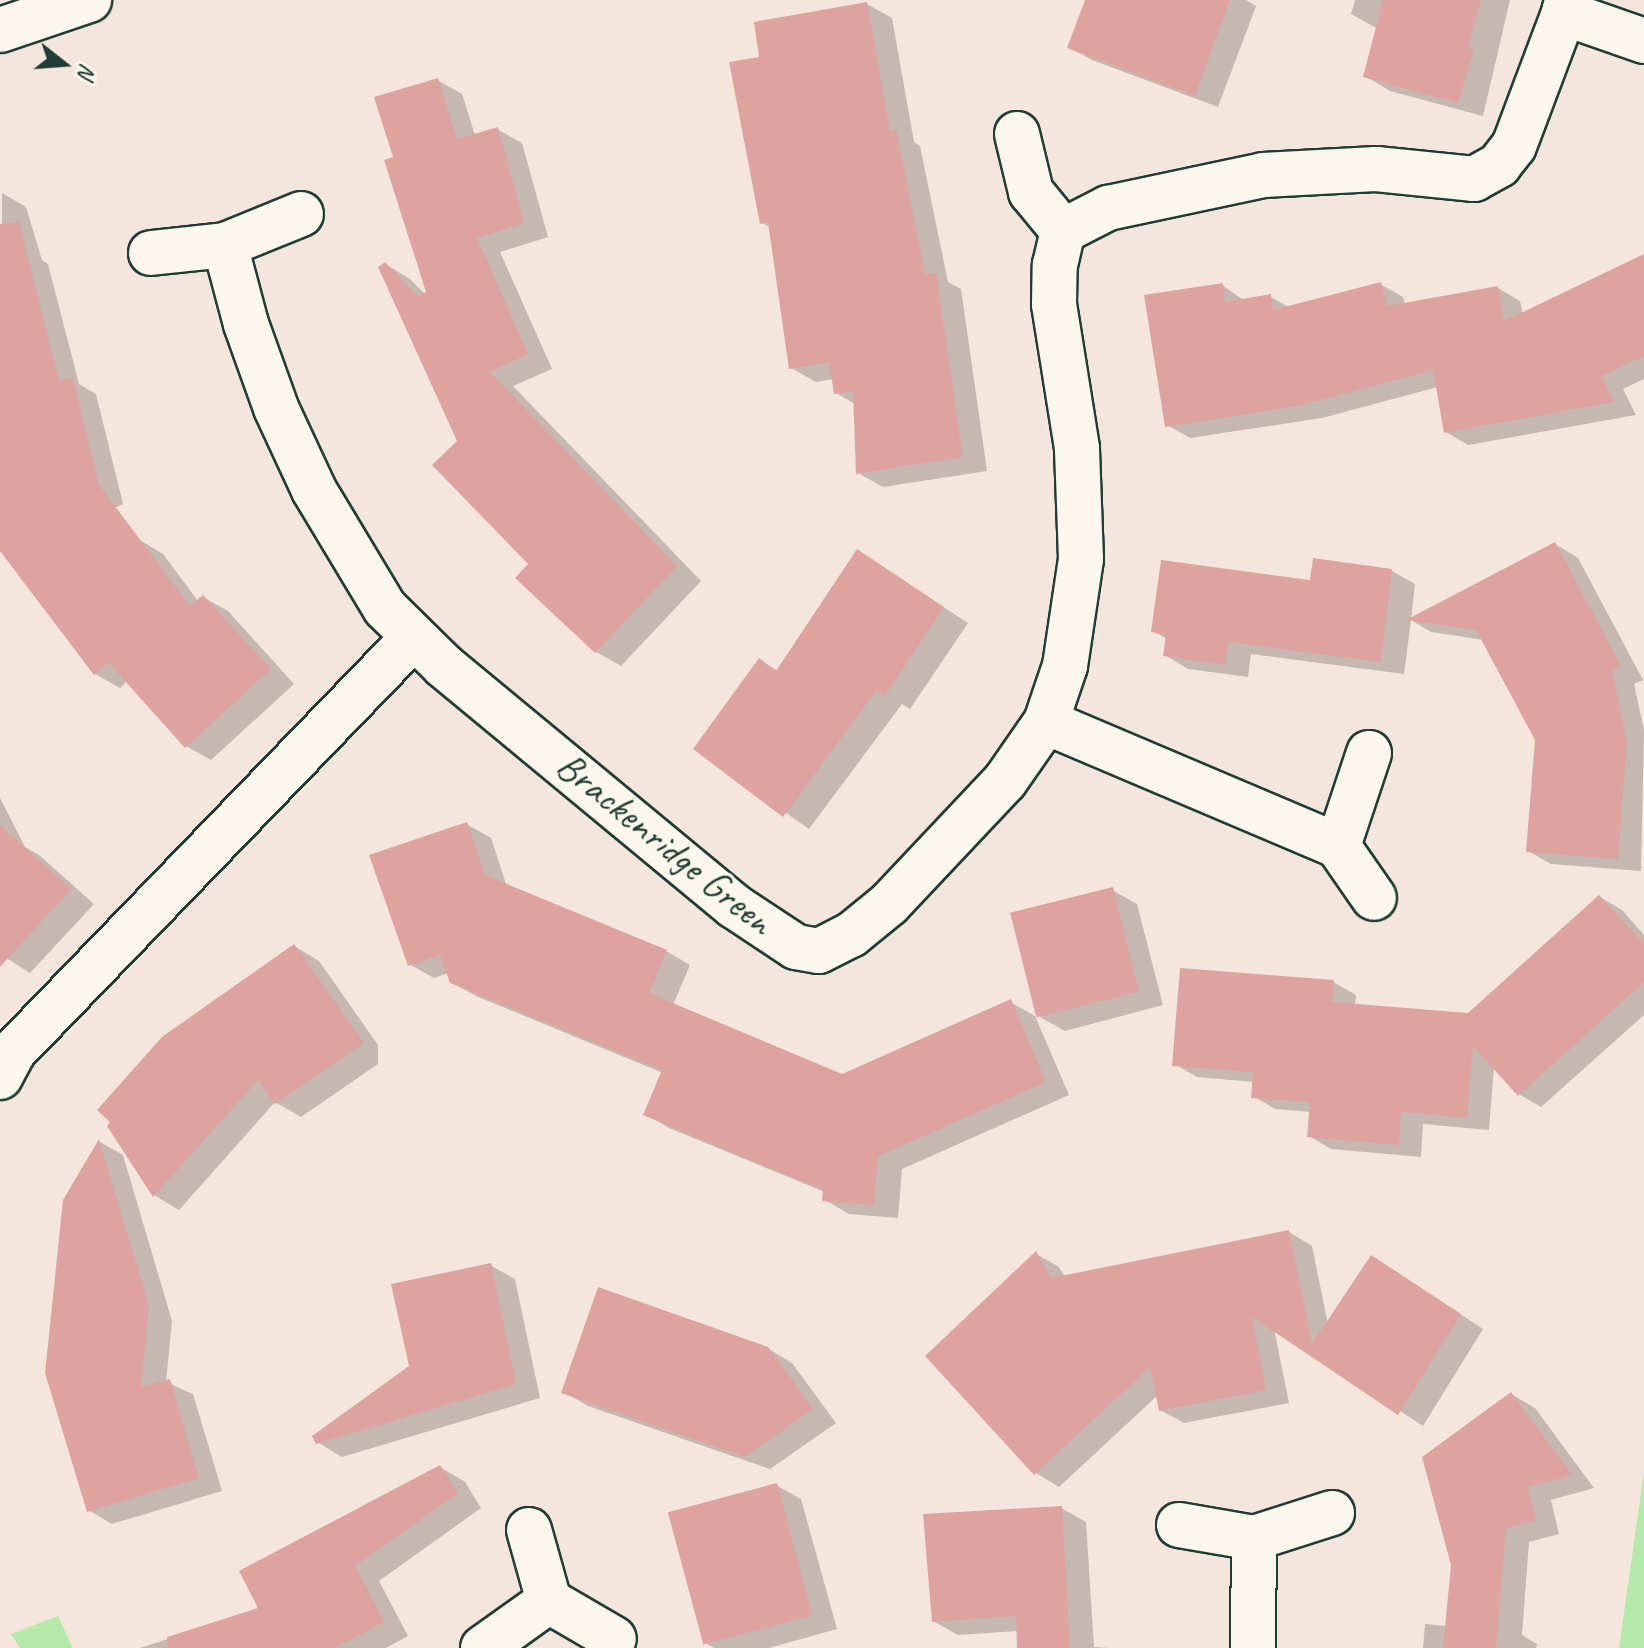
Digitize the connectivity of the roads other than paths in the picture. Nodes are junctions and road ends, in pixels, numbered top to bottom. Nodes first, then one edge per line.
1 (89, 0) edge
2 (1566, 6) edge
3 (0, 30) edge
4 (1644, 41) edge
5 (1017, 134) dead end
6 (301, 214) dead end
7 (1063, 231) junction
8 (225, 245) junction
9 (151, 253) dead end
10 (413, 638) junction
11 (1046, 722) junction
12 (1369, 753) dead end
13 (1338, 846) junction
14 (1374, 898) dead end
15 (5, 1059) edge
16 (1332, 1513) dead end
17 (1179, 1525) dead end
18 (529, 1530) dead end
19 (1254, 1538) junction
20 (549, 1601) junction
21 (614, 1639) dead end
22 (483, 1648) edge
23 (1253, 1648) edge

1 - 3 street
2 - 4 street
2 - 7 street
5 - 7 street
6 - 8 street
7 - 11 street, Brackenridge Green
8 - 9 street
8 - 10 street, Brackenridge Green
10 - 11 street, Brackenridge Green
10 - 15 street
11 - 13 street
12 - 13 street
13 - 14 street
16 - 19 street
17 - 19 street
18 - 20 street
19 - 23 street
20 - 21 street
20 - 22 street

